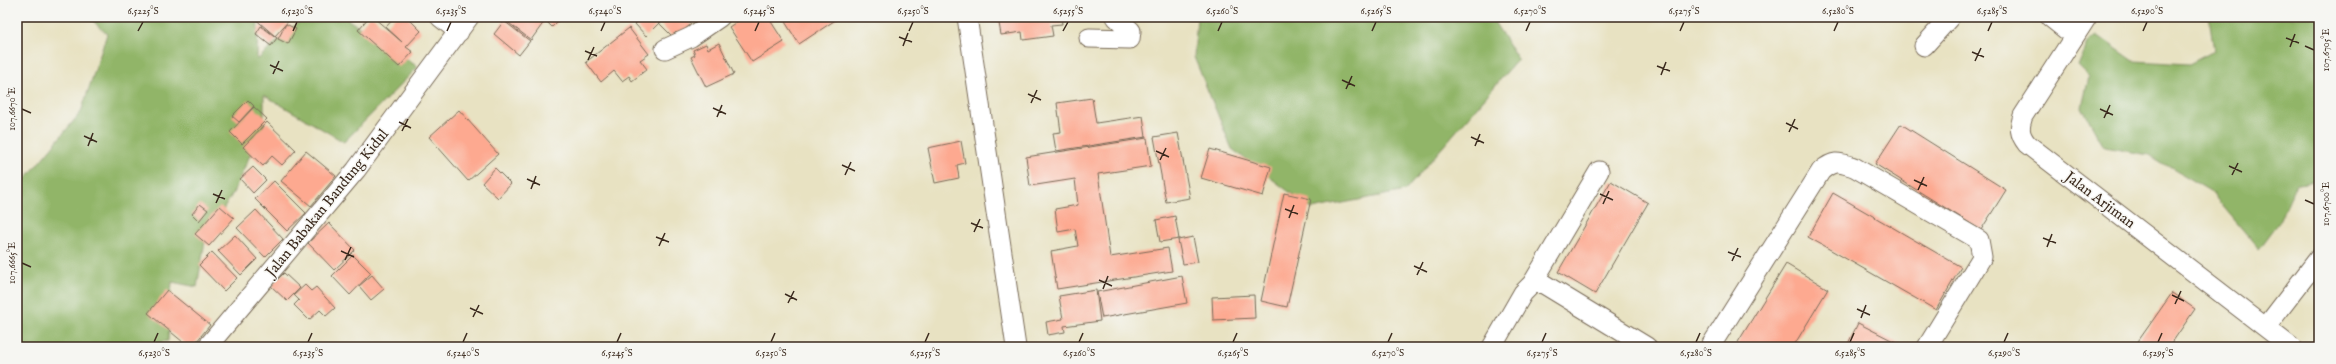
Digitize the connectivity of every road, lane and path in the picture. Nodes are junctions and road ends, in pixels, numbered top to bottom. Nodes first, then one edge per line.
1 (440, 17) edge
2 (720, 17) edge
3 (967, 17) edge
4 (1116, 17) edge
5 (1950, 17) edge
6 (2050, 17) edge
7 (2087, 17) edge
8 (464, 24) edge
9 (2074, 36) junction
10 (1090, 38) dead end
11 (1924, 46) dead end
12 (665, 49) dead end
13 (1599, 171) dead end
14 (2319, 258) edge
15 (1532, 284) junction
16 (2266, 327) junction
17 (208, 347) edge
18 (1016, 347) edge
19 (1492, 347) edge
20 (1647, 347) edge
21 (1710, 347) edge
22 (1927, 347) edge
23 (2291, 347) edge

1 - 8 street
2 - 12 street
3 - 18 street
4 - 10 street
5 - 11 street
6 - 9 street
7 - 9 street, Jalan Arjiman
8 - 17 street, Jalan Babakan Bandung Kidul
9 - 16 street, Jalan Arjiman
13 - 15 street
14 - 16 street
15 - 19 street
15 - 20 street
16 - 23 street, Jalan Arjiman
21 - 22 street

